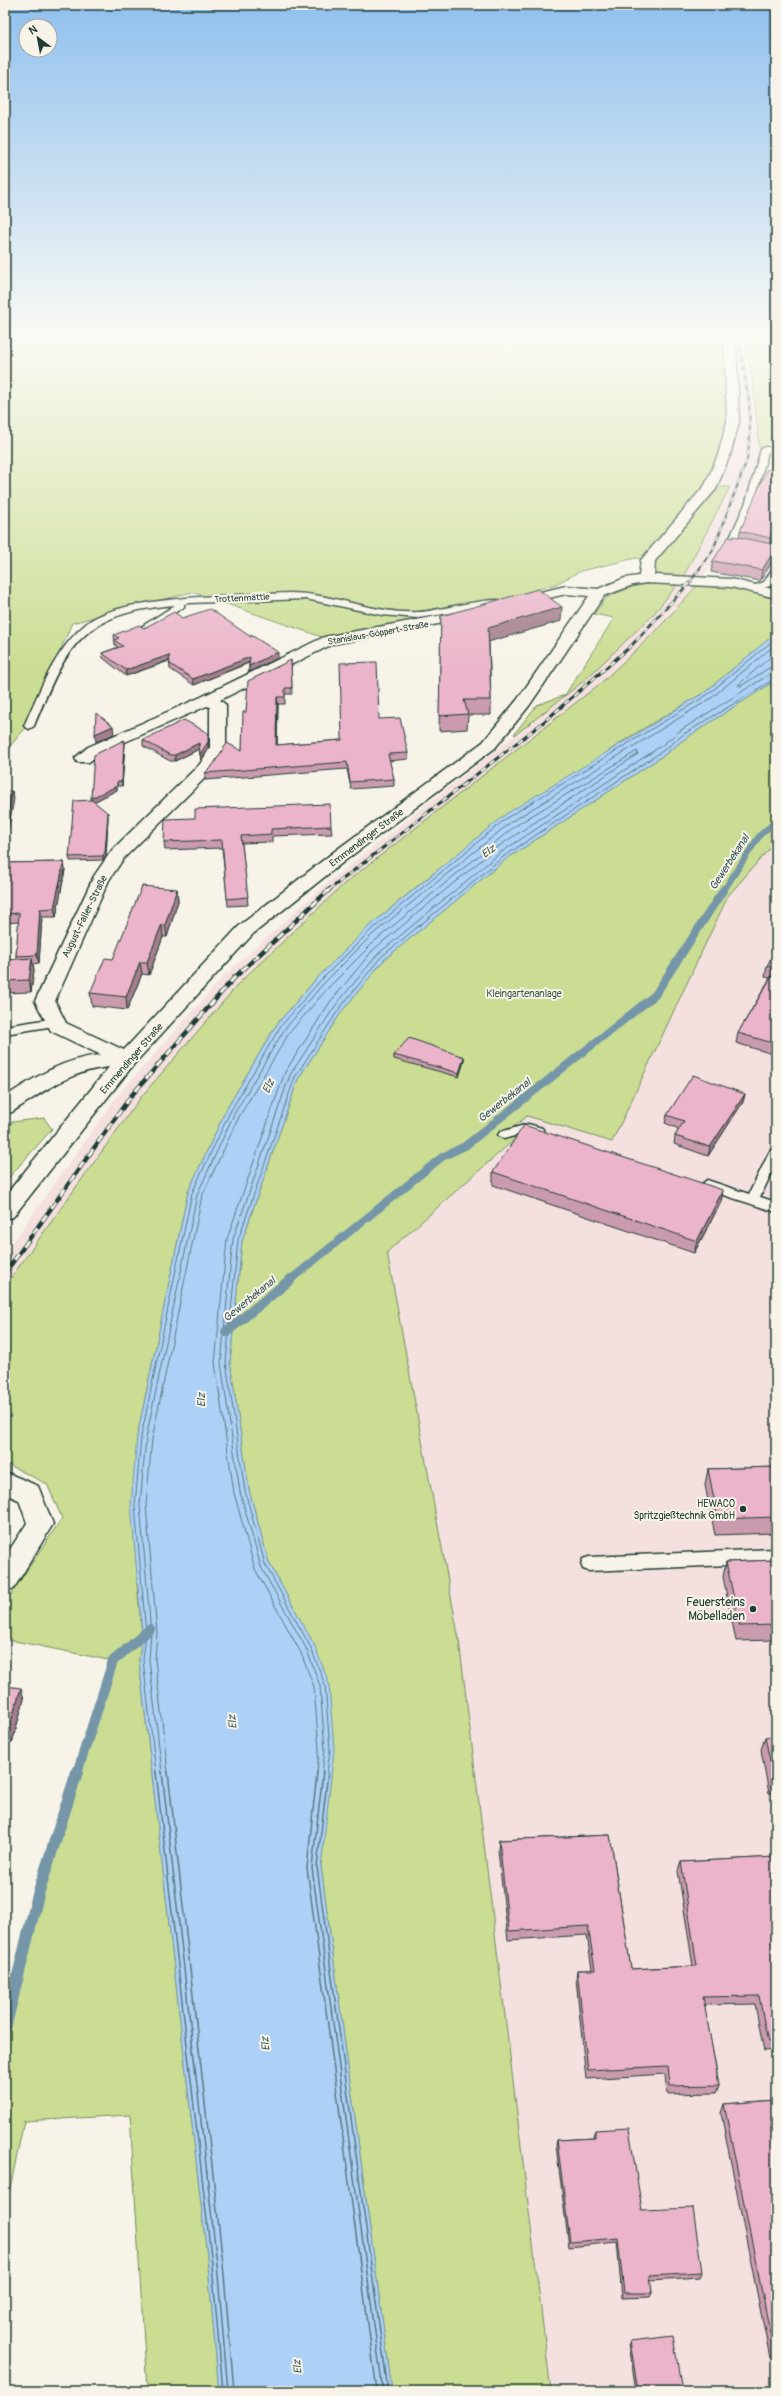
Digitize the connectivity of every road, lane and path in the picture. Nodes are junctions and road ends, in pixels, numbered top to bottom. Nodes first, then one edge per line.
1 (725, 450) edge
2 (765, 450) edge
3 (746, 547) edge
4 (773, 569) edge
5 (647, 572) junction
6 (765, 591) edge
7 (598, 593) junction
8 (192, 600) junction
9 (515, 602) junction
10 (144, 629) edge
11 (207, 700) junction
12 (28, 726) dead end
13 (83, 758) dead end
14 (56, 1022) junction
15 (5, 1030) edge
16 (127, 1059) junction
17 (6, 1105) edge
18 (509, 1134) dead end
19 (551, 1135) edge
20 (776, 1151) edge
21 (693, 1180) edge
22 (753, 1199) junction
23 (776, 1207) edge
24 (5, 1211) edge
25 (5, 1482) edge
26 (776, 1556) edge
27 (589, 1564) dead end
28 (5, 1580) edge

1 - 5 street
2 - 3 lane
4 - 6 lane
5 - 6 street
5 - 7 street
7 - 9 street, Stanislaus-Göppert-Straße
7 - 16 street, Emmendinger Straße
8 - 9 lane, Trottenmättle
8 - 10 lane
8 - 12 lane, Trottenmättle
9 - 11 street, Stanislaus-Göppert-Straße
11 - 13 street, Stanislaus-Göppert-Straße
11 - 14 street, August-Faller-Straße
14 - 15 lane
14 - 16 street, August-Faller-Straße
16 - 17 street
16 - 24 street, Emmendinger Straße
18 - 19 lane
20 - 22 lane
21 - 22 lane
22 - 23 lane
25 - 28 street
26 - 27 lane

